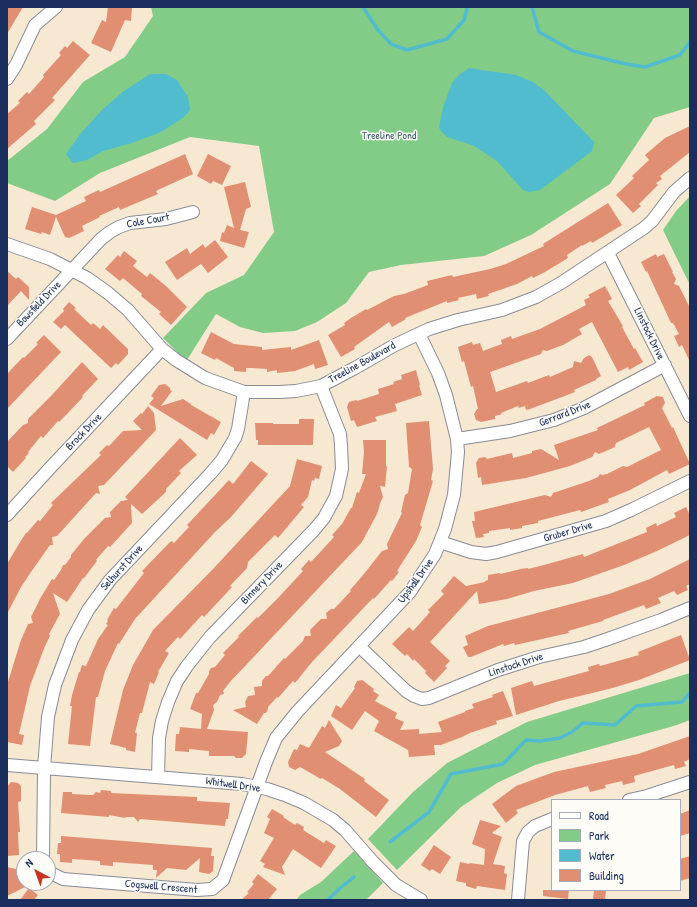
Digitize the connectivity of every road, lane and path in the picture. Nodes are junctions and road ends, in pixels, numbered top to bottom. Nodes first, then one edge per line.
1 (56, 7) edge
2 (7, 79) edge
3 (690, 178) edge
4 (193, 212) dead end
5 (7, 244) edge
6 (608, 253) junction
7 (72, 270) junction
8 (419, 334) junction
9 (7, 338) edge
10 (162, 349) junction
11 (665, 365) junction
12 (321, 386) junction
13 (244, 392) junction
14 (690, 416) edge
15 (457, 439) junction
16 (690, 481) edge
17 (7, 516) edge
18 (440, 542) junction
19 (690, 608) edge
20 (359, 646) junction
21 (7, 765) edge
22 (44, 768) junction
23 (158, 777) junction
24 (690, 782) edge
25 (257, 787) junction
26 (634, 799) edge
27 (551, 819) edge
28 (43, 851) edge
29 (56, 876) edge
30 (421, 900) edge
31 (518, 900) edge

1 - 2 street
3 - 6 street, Treeline Boulevard
4 - 7 street, Cole Court
5 - 7 street, Treeline Boulevard
6 - 8 street, Treeline Boulevard
6 - 11 street, Linstock Drive
7 - 9 street, Bowsfield Drive
7 - 10 street, Treeline Boulevard
8 - 12 street, Treeline Boulevard
8 - 15 street, Upshall Drive
10 - 13 street, Treeline Boulevard
10 - 17 street, Brock Drive
11 - 14 street, Linstock Drive
11 - 15 street, Gerrard Drive
12 - 13 street, Treeline Boulevard
12 - 23 street, Binnery Drive
13 - 22 street, Selhurst Drive
15 - 18 street, Upshall Drive
16 - 18 street, Gruber Drive
18 - 20 street, Upshall Drive
19 - 20 street, Linstock Drive
20 - 25 street, Upshall Drive
21 - 22 street, Whitwell Drive
22 - 23 street, Whitwell Drive
22 - 28 street
23 - 25 street, Whitwell Drive
24 - 26 street
25 - 29 street, Cogswell Crescent
25 - 30 street, Whitwell Drive
27 - 31 street

